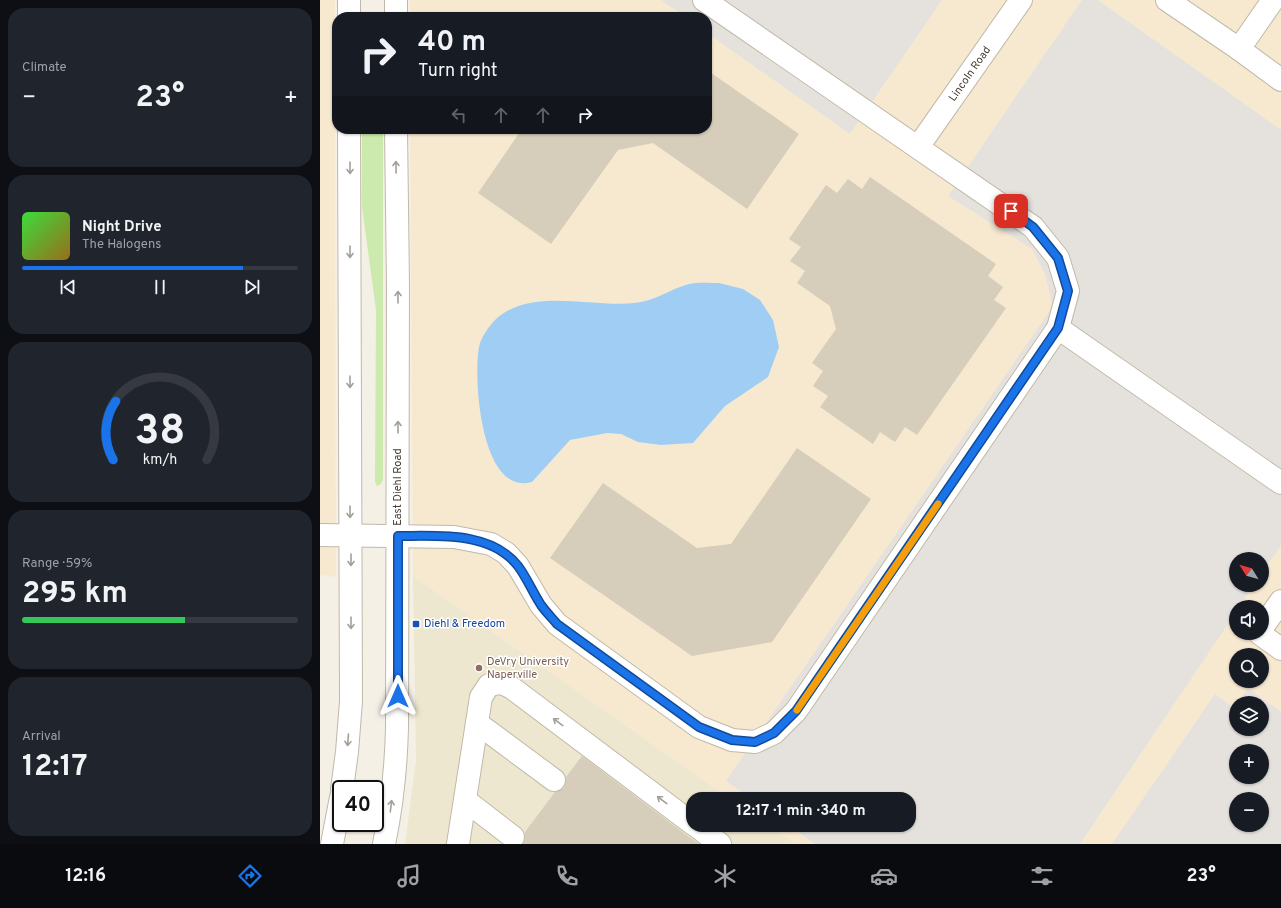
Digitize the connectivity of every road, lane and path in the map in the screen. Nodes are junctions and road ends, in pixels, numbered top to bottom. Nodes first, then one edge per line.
1 (349, 0) edge
2 (396, 0) edge
3 (704, 0) edge
4 (1021, 0) edge
5 (1167, 0) edge
6 (1273, 0) edge
7 (349, 12) edge
8 (396, 12) edge
9 (1239, 49) junction
10 (1279, 73) edge
11 (350, 134) edge
12 (396, 134) edge
13 (918, 148) junction
14 (1058, 328) junction
15 (1281, 483) edge
16 (320, 535) edge
17 (350, 535) junction
18 (398, 536) junction
19 (1281, 601) edge
20 (1269, 618) edge
21 (1269, 640) edge
22 (1281, 649) edge
23 (477, 723) junction
24 (343, 780) edge
25 (554, 780) dead end
26 (465, 800) junction
27 (686, 818) edge
28 (334, 832) edge
29 (704, 832) edge
30 (513, 836) dead end
31 (332, 844) edge
32 (384, 844) edge
33 (458, 844) edge
34 (720, 844) edge

1 - 7 street
2 - 8 street
3 - 13 street
4 - 13 street, Lincoln Road
5 - 9 street
6 - 9 street
9 - 10 street
11 -> 17 street
18 -> 12 street, East Diehl Road
13 - 14 street
14 - 15 street
14 - 18 street
16 - 17 street
17 - 18 street
17 -> 24 street
32 -> 18 street, East Diehl Road
19 - 20 street
21 - 22 street
23 - 25 street
23 - 26 street
27 -> 23 street
26 - 30 street
26 - 33 street
28 - 31 street
29 - 34 street

